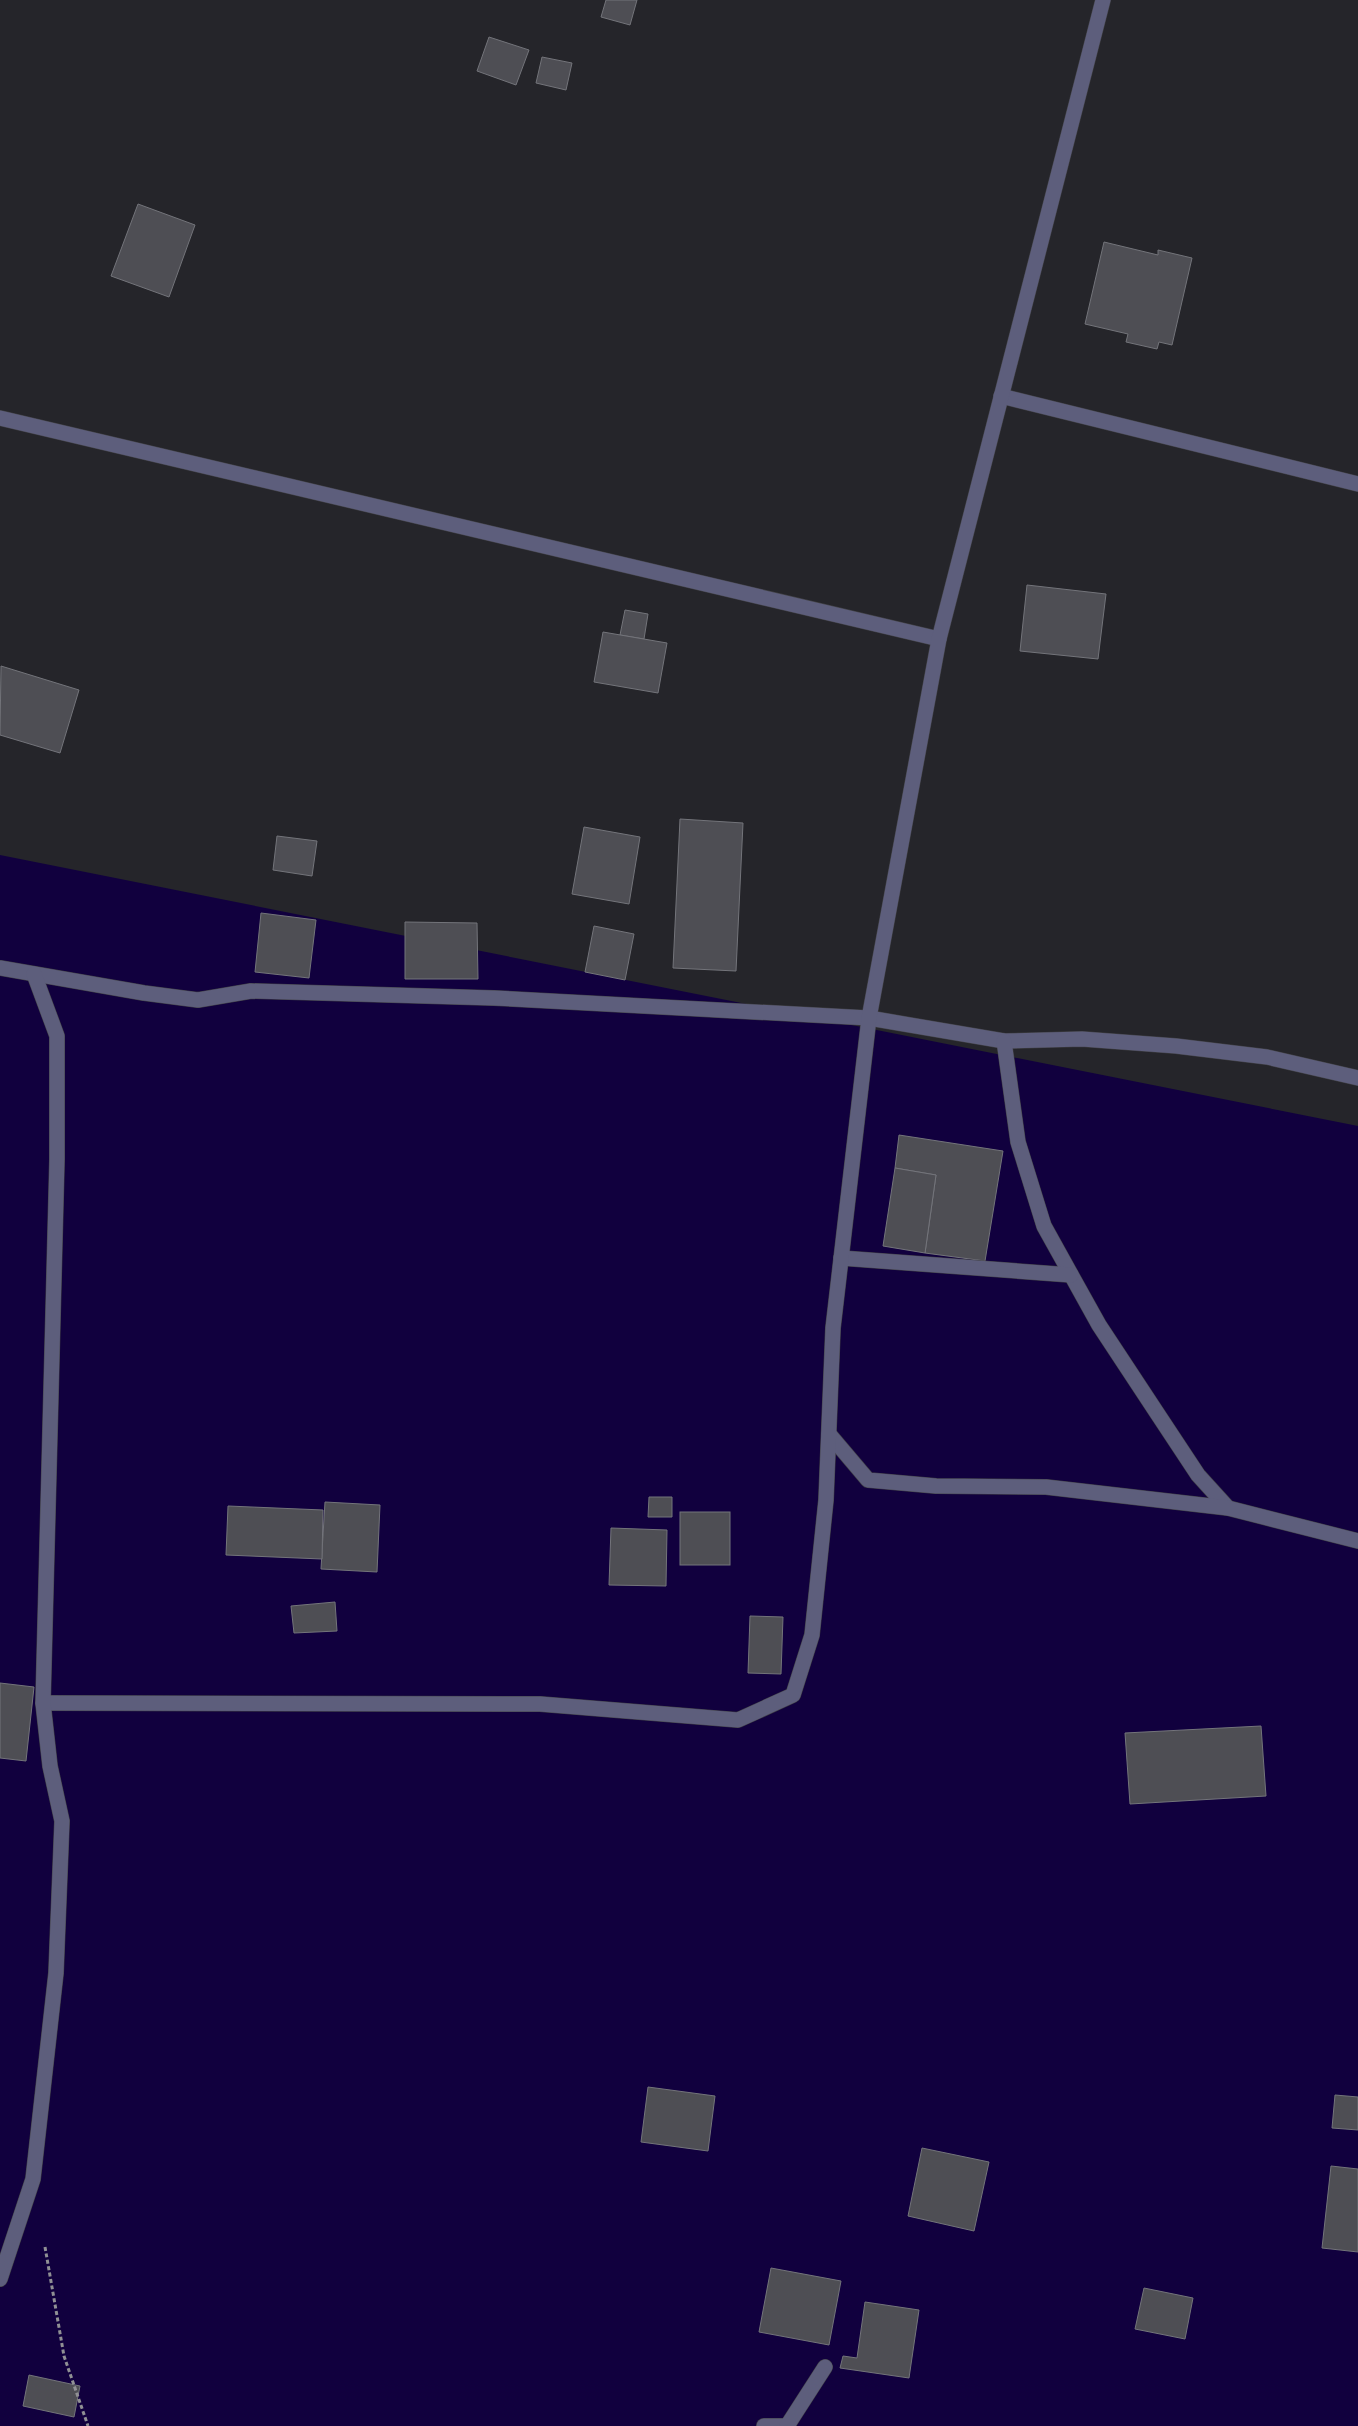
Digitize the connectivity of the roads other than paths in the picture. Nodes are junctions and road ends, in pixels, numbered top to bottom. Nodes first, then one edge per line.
1 (1103, 0) edge
2 (1001, 396) junction
3 (0, 418) edge
4 (1358, 484) edge
5 (939, 639) junction
6 (0, 968) edge
7 (34, 974) junction
8 (869, 1018) junction
9 (1004, 1041) junction
10 (1358, 1078) edge
11 (841, 1258) junction
12 (1072, 1275) junction
13 (829, 1434) junction
14 (1228, 1508) junction
15 (1358, 1541) edge
16 (43, 1703) junction
17 (0, 2279) edge
18 (825, 2367) dead end
19 (764, 2426) edge
20 (788, 2426) edge

1 - 2 street
2 - 4 street
2 - 5 street
3 - 5 street
5 - 8 street
6 - 7 street
7 - 8 street
7 - 16 street
8 - 9 street
8 - 11 street
9 - 10 street
9 - 12 street
11 - 12 street
11 - 13 street
12 - 14 street
13 - 14 street
13 - 16 street
14 - 15 street
16 - 17 street
18 - 20 street
19 - 20 street

